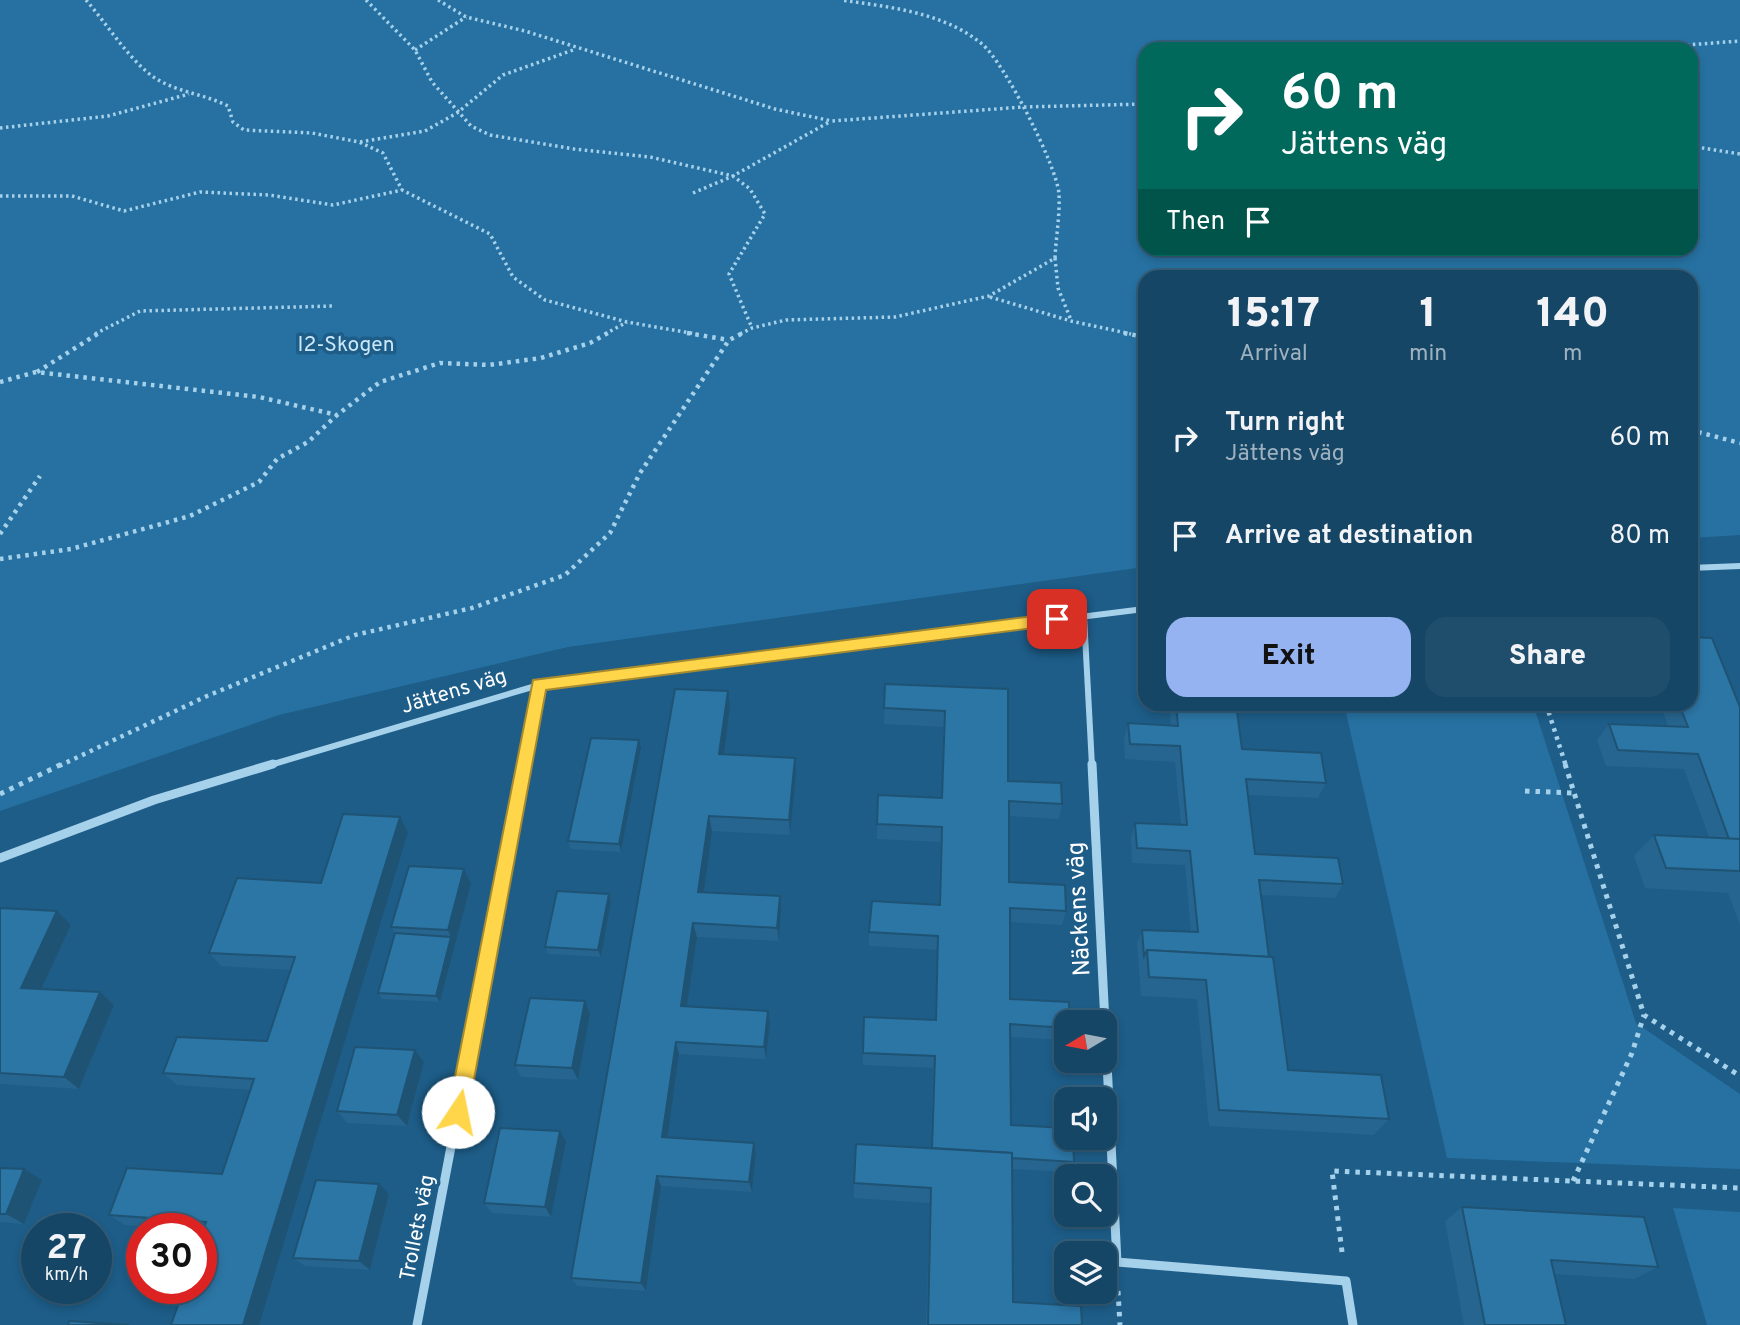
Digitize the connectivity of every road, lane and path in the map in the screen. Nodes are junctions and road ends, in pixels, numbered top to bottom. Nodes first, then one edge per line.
1 (86, 0) edge
2 (366, 0) edge
3 (438, 0) edge
4 (841, 0) edge
5 (466, 17) junction
6 (1740, 40) edge
7 (1698, 44) edge
8 (577, 49) junction
9 (415, 50) junction
10 (190, 94) junction
11 (1138, 104) edge
12 (1023, 107) junction
13 (457, 113) junction
14 (832, 121) junction
15 (0, 128) edge
16 (359, 142) junction
17 (1698, 147) edge
18 (1740, 154) edge
19 (733, 176) junction
20 (402, 190) junction
21 (693, 193) dead end
22 (0, 196) edge
23 (1055, 258) junction
24 (989, 296) junction
25 (334, 306) dead end
26 (1071, 321) junction
27 (627, 322) junction
28 (752, 328) junction
29 (1138, 336) edge
30 (729, 340) junction
31 (36, 372) junction
32 (0, 382) edge
33 (337, 415) junction
34 (1698, 432) edge
35 (1740, 443) edge
36 (40, 477) dead end
37 (0, 534) edge
38 (0, 559) edge
39 (1740, 566) edge
40 (1698, 568) edge
41 (1138, 610) edge
42 (1084, 616) junction
43 (539, 685) junction
44 (1548, 711) edge
45 (1525, 790) dead end
46 (1574, 793) junction
47 (0, 794) edge
48 (0, 858) edge
49 (1644, 1015) junction
50 (1740, 1076) edge
51 (1572, 1181) junction
52 (1740, 1188) edge
53 (1346, 1281) junction
54 (417, 1325) edge
55 (1353, 1325) edge

1 - 10 path
2 - 9 path
3 - 5 path
4 - 12 path
5 - 8 path
5 - 9 path
6 - 7 path
8 - 13 path
8 - 14 path
9 - 13 path
10 - 15 path
10 - 16 path
11 - 12 path
12 - 14 path
12 - 23 path
13 - 16 path
13 - 19 path
14 - 19 path
16 - 20 path
17 - 18 path
19 - 21 path
19 - 28 path
20 - 22 path
20 - 27 path
23 - 24 path
23 - 26 path
24 - 26 path
24 - 28 path
25 - 31 path
26 - 29 path
27 - 30 path
27 - 33 path
28 - 30 path
30 - 47 path
31 - 32 path
31 - 33 path
33 - 38 path
34 - 35 path
36 - 37 path
39 - 40 street
41 - 42 street, Jättens väg
42 - 43 street, Jättens väg
42 - 53 street, Näckens väg
43 - 48 street, Jättens väg
43 - 54 street, Trollets väg
44 - 46 path
45 - 46 path
46 - 49 path
49 - 50 path
49 - 51 path
51 - 52 path
51 - 53 path
53 - 55 street

